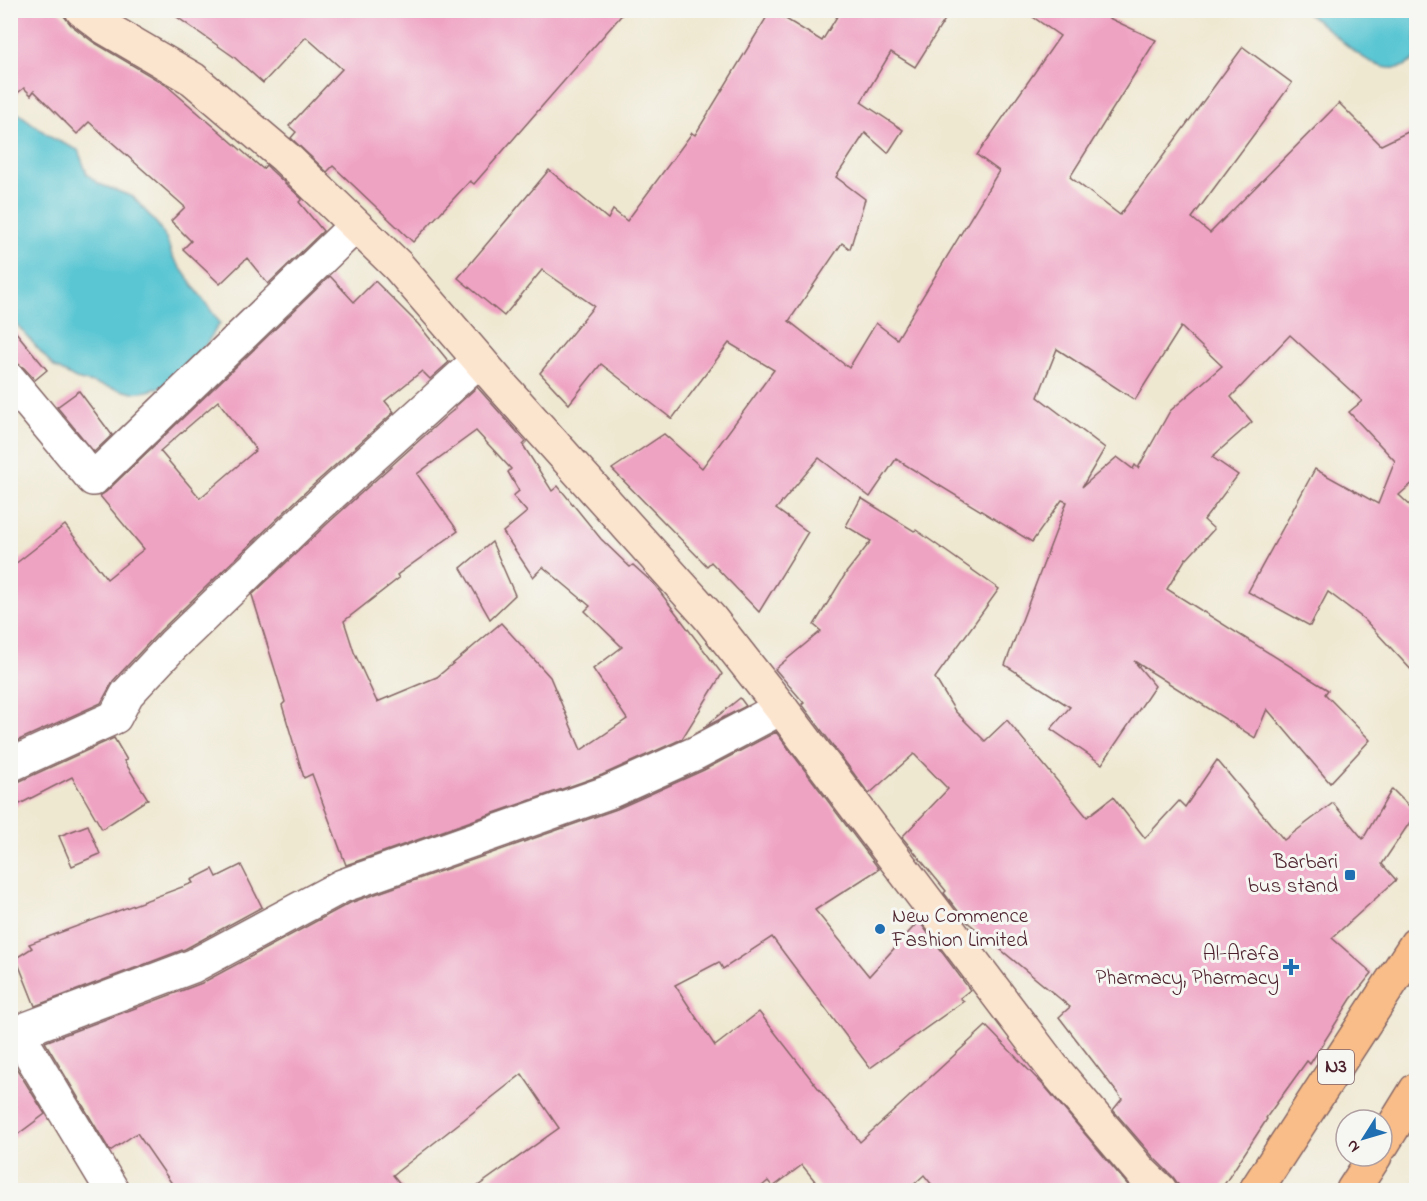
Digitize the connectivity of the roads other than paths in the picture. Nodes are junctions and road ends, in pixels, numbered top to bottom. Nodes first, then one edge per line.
1 (82, 10) edge
2 (355, 226) junction
3 (479, 360) junction
4 (10, 380) edge
5 (781, 708) junction
6 (10, 765) edge
7 (1416, 944) edge
8 (14, 1033) edge
9 (1416, 1090) edge
10 (1394, 1125) edge
11 (1367, 1168) edge
12 (112, 1191) edge
13 (1160, 1191) edge
14 (1256, 1191) edge
15 (1353, 1191) edge

1 - 2 street
2 - 3 street
2 - 4 street
3 - 5 street
3 - 6 street
5 - 8 street
5 - 13 street
7 - 14 highway, N3
8 - 12 street
9 - 10 highway
11 - 15 highway

